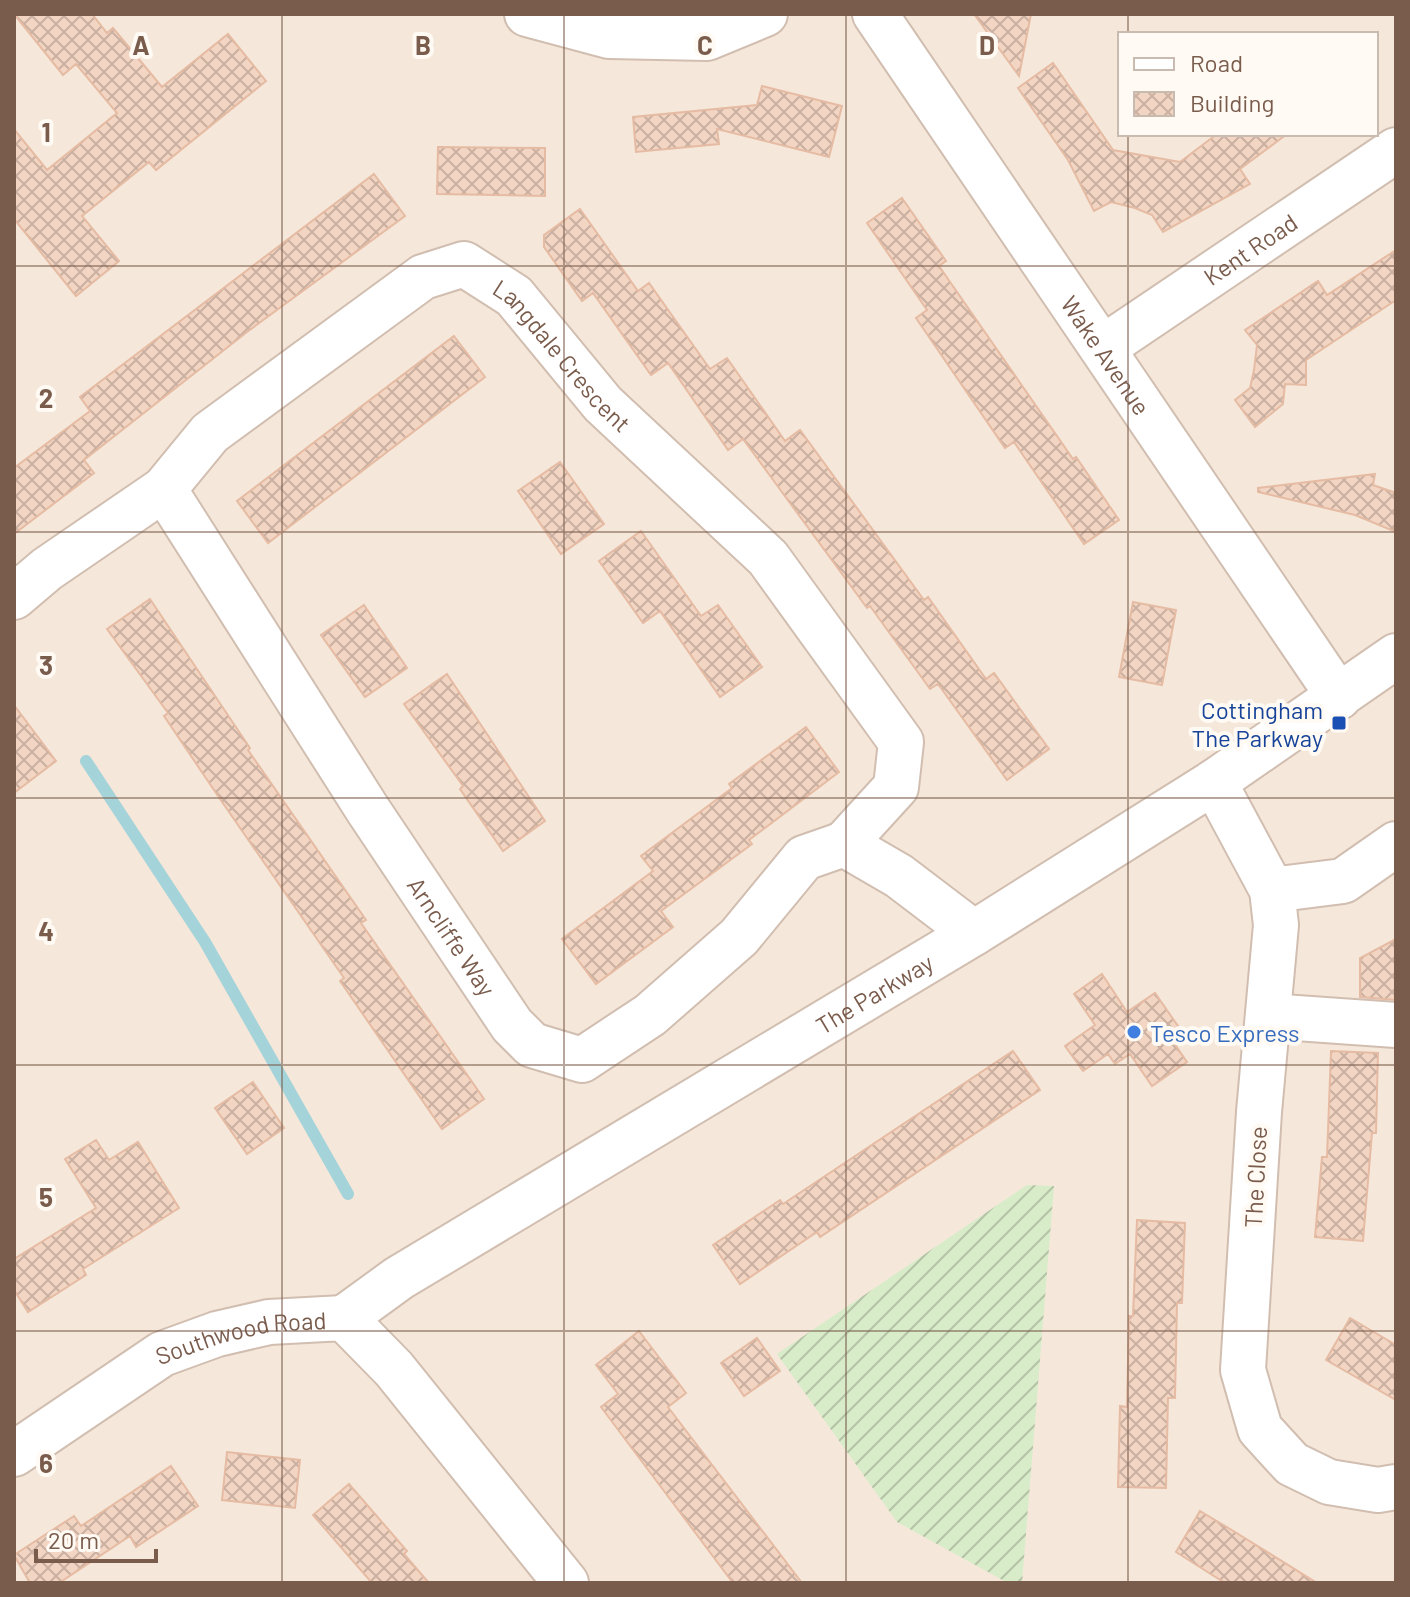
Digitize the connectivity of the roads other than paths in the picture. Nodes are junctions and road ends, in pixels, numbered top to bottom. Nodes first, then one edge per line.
1 (527, 14) edge
2 (765, 14) edge
3 (875, 14) edge
4 (1396, 150) edge
5 (1104, 347) junction
6 (164, 489) junction
7 (14, 597) edge
8 (1396, 656) edge
9 (1339, 697) junction
10 (901, 742) joint
11 (1214, 782) junction
12 (844, 844) junction
13 (1396, 844) edge
14 (1272, 890) junction
15 (974, 933) junction
16 (1268, 1016) junction
17 (1396, 1025) edge
18 (344, 1318) junction
19 (14, 1454) edge
20 (1396, 1487) edge
21 (566, 1583) edge

1 - 2 street
3 - 5 street, Wake Avenue
4 - 5 street, Kent Road
5 - 9 street, Wake Avenue
6 - 7 street
6 - 10 street, Langdale Crescent
6 - 12 street, Arncliffe Way
8 - 9 street, The Parkway
9 - 11 street, The Parkway
10 - 12 street, Arncliffe Way
11 - 14 street, The Close
11 - 15 street, The Parkway
12 - 15 street
13 - 14 street
14 - 16 street, The Close
15 - 18 street, The Parkway
16 - 17 street
16 - 20 street, The Close
18 - 19 street, Southwood Road
18 - 21 street, Southwood Road

